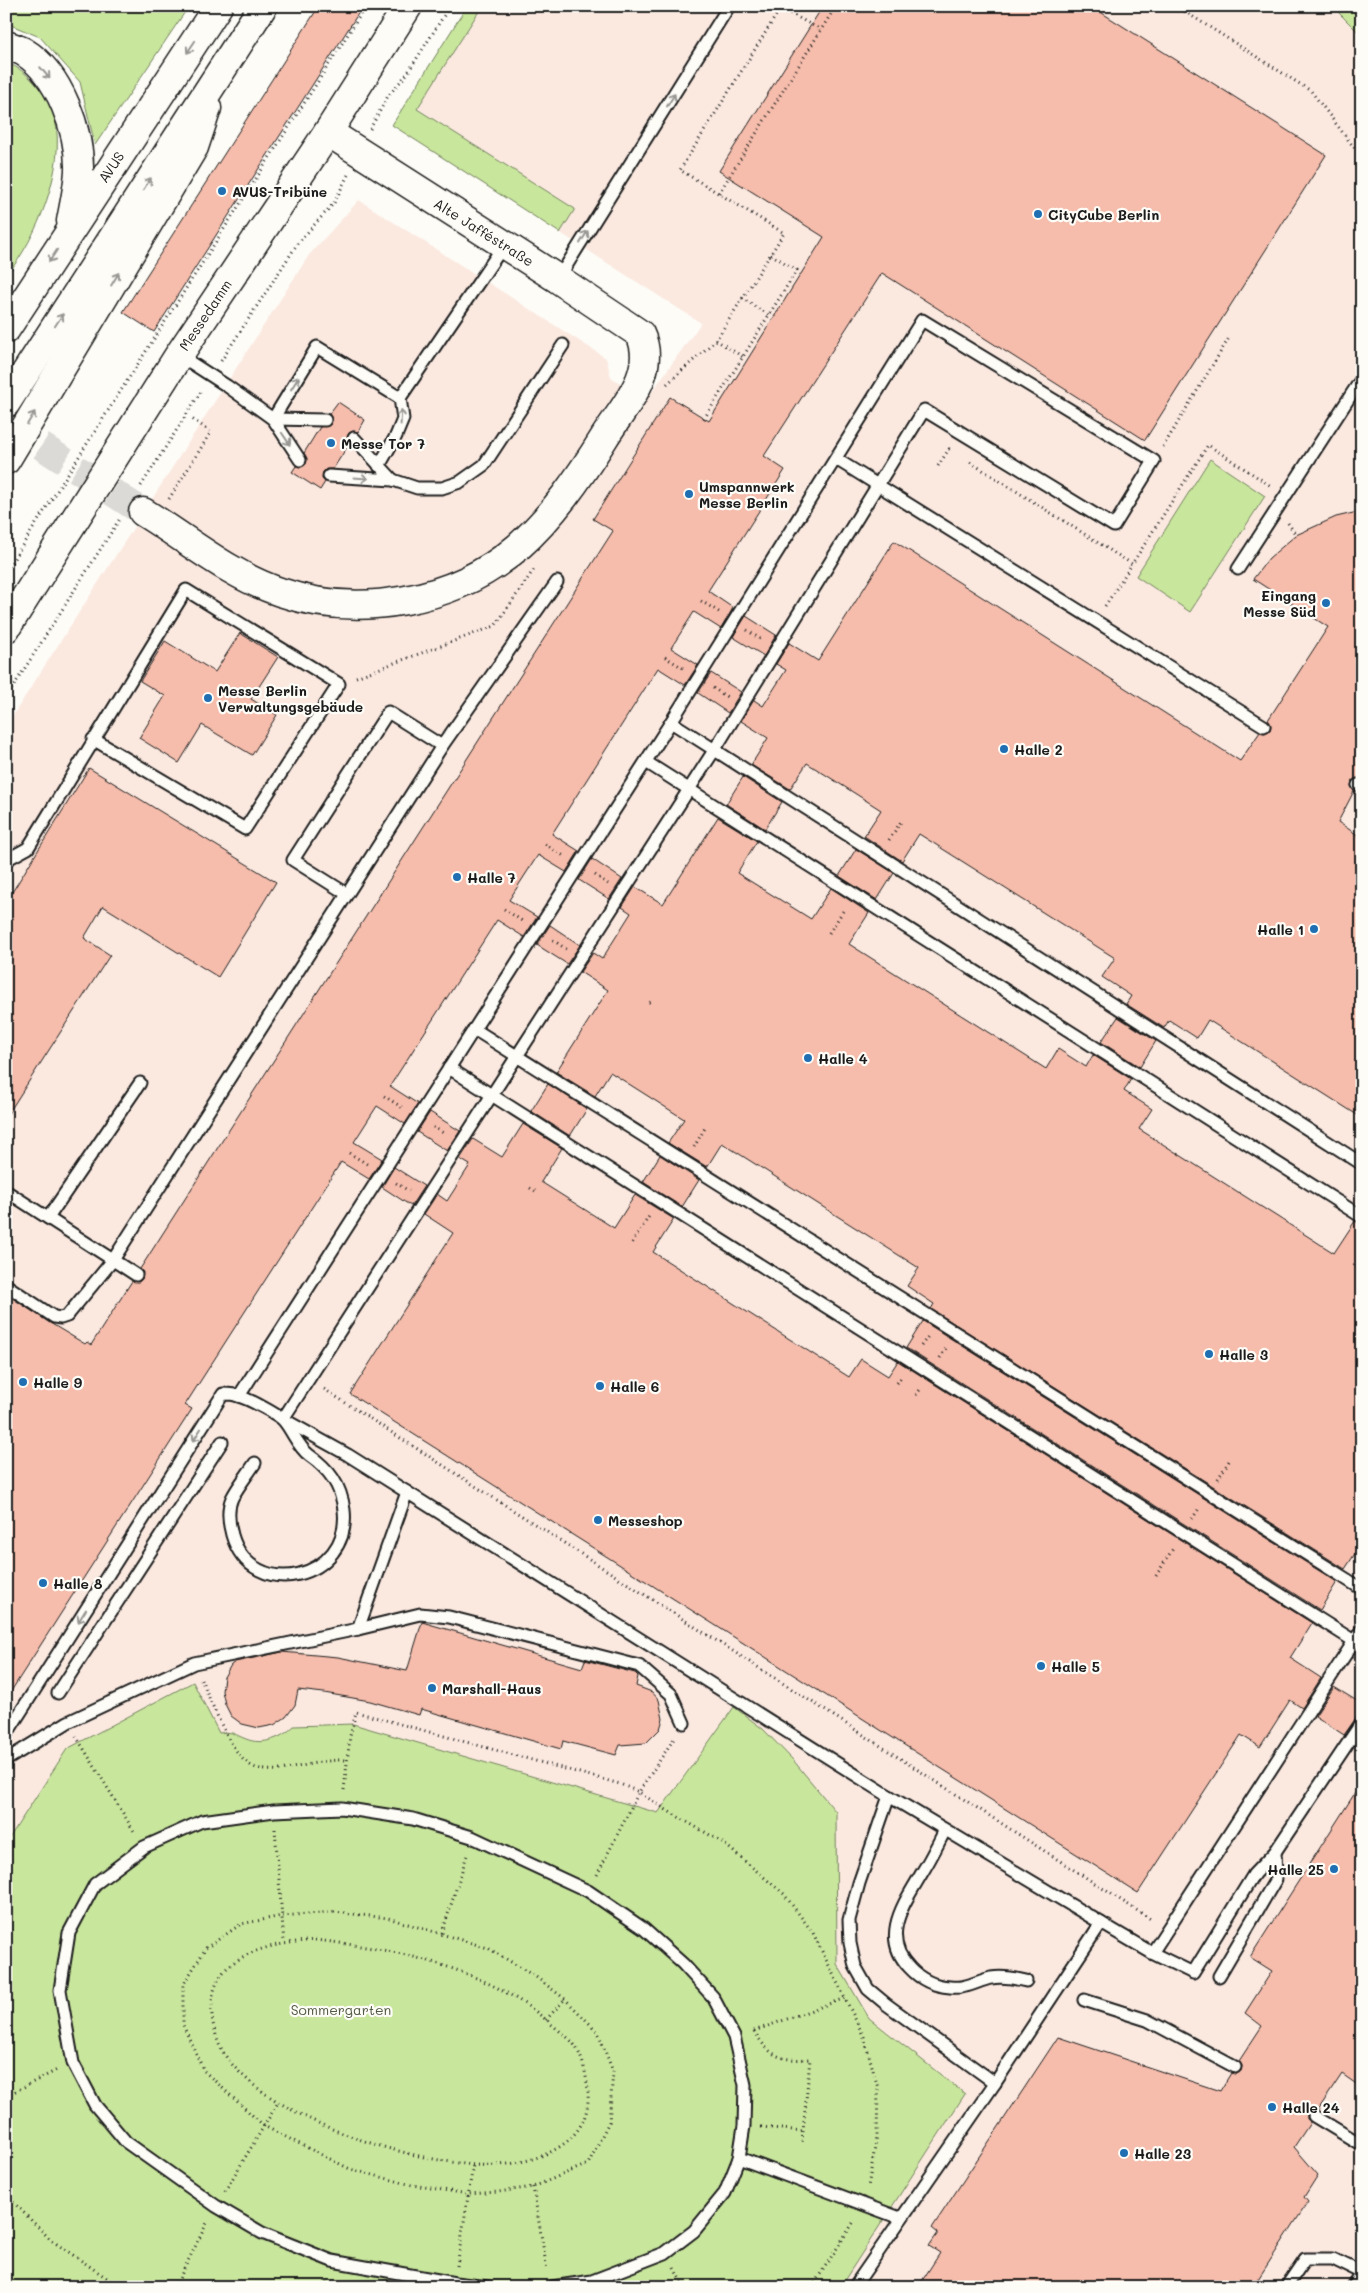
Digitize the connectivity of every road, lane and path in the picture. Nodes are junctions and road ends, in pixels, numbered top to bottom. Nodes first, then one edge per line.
1 (218, 6) edge
2 (263, 6) edge
3 (366, 6) edge
4 (408, 6) edge
5 (450, 6) edge
6 (729, 6) edge
7 (836, 6) edge
8 (1176, 6) edge
9 (780, 7) edge
10 (821, 30) junction
11 (6, 45) edge
12 (217, 74) junction
13 (388, 96) dead end
14 (328, 132) junction
15 (1362, 153) edge
16 (343, 184) dead end
17 (718, 193) junction
18 (70, 230) junction
19 (504, 245) junction
20 (770, 254) junction
21 (558, 278) junction
22 (453, 298) dead end
23 (742, 298) junction
24 (464, 304) junction
25 (769, 315) junction
26 (6, 329) edge
27 (1229, 338) dead end
28 (716, 340) junction
29 (564, 345) dead end
30 (179, 355) junction
31 (743, 357) junction
32 (211, 376) junction
33 (1362, 378) edge
34 (661, 390) dead end
35 (400, 398) junction
36 (6, 403) edge
37 (704, 418) dead end
38 (192, 419) dead end
39 (272, 419) junction
40 (325, 420) dead end
41 (354, 438) dead end
42 (1167, 439) dead end
43 (1216, 450) dead end
44 (6, 460) edge
45 (300, 460) dead end
46 (836, 460) junction
47 (379, 466) junction
48 (329, 476) dead end
49 (393, 480) junction
50 (877, 485) junction
51 (1272, 486) dead end
52 (170, 497) dead end
53 (134, 507) junction
54 (1132, 564) dead end
55 (1238, 569) dead end
56 (6, 571) edge
57 (558, 582) dead end
58 (1096, 621) junction
59 (6, 628) edge
60 (6, 698) edge
61 (671, 722) junction
62 (1264, 726) dead end
63 (93, 739) junction
64 (442, 746) junction
65 (715, 749) junction
66 (646, 762) junction
67 (689, 790) junction
68 (902, 820) dead end
69 (886, 845) dead end
70 (6, 860) edge
71 (347, 894) junction
72 (850, 901) dead end
73 (829, 933) dead end
74 (649, 1002) dead end
75 (653, 1004) dead end
76 (474, 1028) junction
77 (518, 1056) junction
78 (448, 1068) junction
79 (140, 1083) dead end
80 (492, 1095) junction
81 (1362, 1164) edge
82 (530, 1188) dead end
83 (6, 1191) edge
84 (535, 1191) dead end
85 (48, 1218) junction
86 (1362, 1218) edge
87 (1362, 1253) edge
88 (113, 1260) junction
89 (1354, 1266) dead end
90 (136, 1275) dead end
91 (6, 1285) edge
92 (309, 1379) junction
93 (239, 1396) junction
94 (283, 1419) junction
95 (222, 1442) dead end
96 (255, 1463) dead end
97 (407, 1492) junction
98 (1362, 1589) edge
99 (358, 1629) junction
100 (1362, 1629) edge
101 (1354, 1641) junction
102 (194, 1663) junction
103 (58, 1694) dead end
104 (1362, 1722) edge
105 (684, 1723) joint
106 (6, 1736) edge
107 (88, 1755) dead end
108 (6, 1760) edge
109 (348, 1760) junction
110 (639, 1792) junction
111 (889, 1796) junction
112 (342, 1808) junction
113 (945, 1830) junction
114 (276, 1831) dead end
115 (472, 1837) junction
116 (144, 1847) junction
117 (1275, 1852) junction
118 (588, 1891) junction
119 (282, 1916) junction
120 (1101, 1923) junction
121 (1167, 1930) junction
122 (442, 1933) junction
123 (284, 1943) junction
124 (1152, 1954) junction
125 (1219, 1976) dead end
126 (1026, 1981) dead end
127 (845, 1998) junction
128 (564, 1999) junction
129 (1084, 2000) dead end
130 (546, 2020) junction
131 (754, 2031) junction
132 (734, 2038) junction
133 (72, 2063) junction
134 (1235, 2067) dead end
135 (995, 2083) junction
136 (6, 2096) edge
137 (278, 2101) junction
138 (1314, 2116) dead end
139 (264, 2126) junction
140 (744, 2126) junction
141 (803, 2131) junction
142 (802, 2142) dead end
143 (1362, 2145) edge
144 (739, 2158) junction
145 (473, 2165) junction
146 (533, 2187) junction
147 (226, 2190) dead end
148 (468, 2194) junction
149 (6, 2196) edge
150 (865, 2204) junction
151 (216, 2206) junction
152 (900, 2218) junction
153 (458, 2259) dead end
154 (1362, 2273) edge
155 (550, 2282) edge
156 (120, 2287) edge
157 (175, 2287) edge
158 (488, 2287) edge
159 (812, 2287) edge
160 (854, 2287) edge
161 (1286, 2287) edge
162 (1353, 2287) edge

1 -> 18 main road, AVUS
2 - 12 main road
3 - 56 path
4 - 14 main road, Messedamm
5 - 13 path
21 -> 6 lane
7 - 10 path
8 - 15 path
9 - 10 path
9 - 17 path
10 - 17 path
11 -> 18 main road
36 -> 12 main road
44 -> 12 main road
14 - 19 main road, Alte Jafféstraße
14 - 30 main road, Messedamm
16 - 32 path
17 - 20 path
18 -> 26 main road, AVUS
19 - 21 main road, Alte Jafféstraße
19 - 24 lane
20 - 23 path
20 - 25 path
21 - 53 main road, Alte Jafféstraße
22 - 24 lane
23 - 25 path
23 - 28 path
24 - 35 lane
25 - 31 path
27 - 42 path
28 - 31 path
28 - 34 path
29 - 49 lane
30 - 32 lane
30 - 59 main road, Messedamm
31 - 37 path
32 - 39 lane
32 - 53 path
33 - 55 lane
39 -> 35 lane
47 -> 35 lane
38 - 52 path
39 - 40 lane
39 -> 45 lane
41 - 47 lane
43 - 51 path
46 - 50 lane
46 - 50 lane
46 - 61 lane
47 - 49 lane
48 -> 49 lane
50 - 58 lane
50 - 65 lane
53 - 60 path
54 - 58 path
57 - 64 lane
58 - 62 lane
61 - 65 lane
61 - 66 lane
63 - 63 lane
63 - 70 lane
64 - 71 lane
64 - 71 lane
65 - 67 lane
65 - 81 lane
66 - 67 lane
66 - 76 lane
67 - 77 lane
67 - 86 lane
68 - 69 path
71 - 88 lane
72 - 73 path
74 - 75 path
76 - 77 lane
76 - 78 lane
77 - 80 lane
77 - 98 lane
78 - 80 lane
78 - 93 lane
79 - 85 lane
80 - 92 lane
80 - 101 lane
82 - 84 path
83 - 85 lane
85 - 88 lane
87 - 89 path
88 - 90 lane
88 - 91 lane
92 - 94 lane
92 - 121 path
93 - 94 lane
93 -> 106 lane
94 - 96 lane
94 - 97 lane
95 - 103 lane
97 - 99 lane
97 - 111 lane
99 - 102 lane
99 - 105 lane
100 - 101 lane
101 - 121 lane
102 - 108 lane
102 - 109 path
104 - 117 lane
105 - 110 path
107 - 116 path
109 - 110 path
109 - 112 path
110 - 118 path
110 - 127 path
111 - 113 lane
111 - 135 lane
112 - 115 lane
112 - 116 lane
113 - 120 lane
113 - 126 lane
114 - 119 path
115 - 118 lane
115 - 122 path
116 - 133 lane
117 - 124 lane
117 - 125 lane
118 - 132 lane
119 - 122 path
119 - 123 path
119 - 139 path
120 - 124 lane
120 - 135 lane
121 - 124 lane
122 - 128 path
123 - 130 path
123 - 137 path
127 - 131 path
127 - 150 path
128 - 130 path
128 - 146 path
129 - 134 lane
130 - 145 path
131 - 132 path
131 - 141 path
132 - 140 lane
133 - 136 path
133 - 151 lane
135 - 152 lane
137 - 139 path
137 - 145 path
138 - 143 lane
139 - 147 path
139 - 148 path
140 - 141 path
140 - 144 lane
141 - 142 path
144 - 150 lane
144 - 155 lane
145 - 148 path
146 - 148 path
146 - 155 path
148 - 153 path
149 - 156 path
150 - 152 lane
150 - 159 path
151 - 157 path
151 - 158 lane
152 - 160 lane
154 - 161 lane
154 - 162 lane

